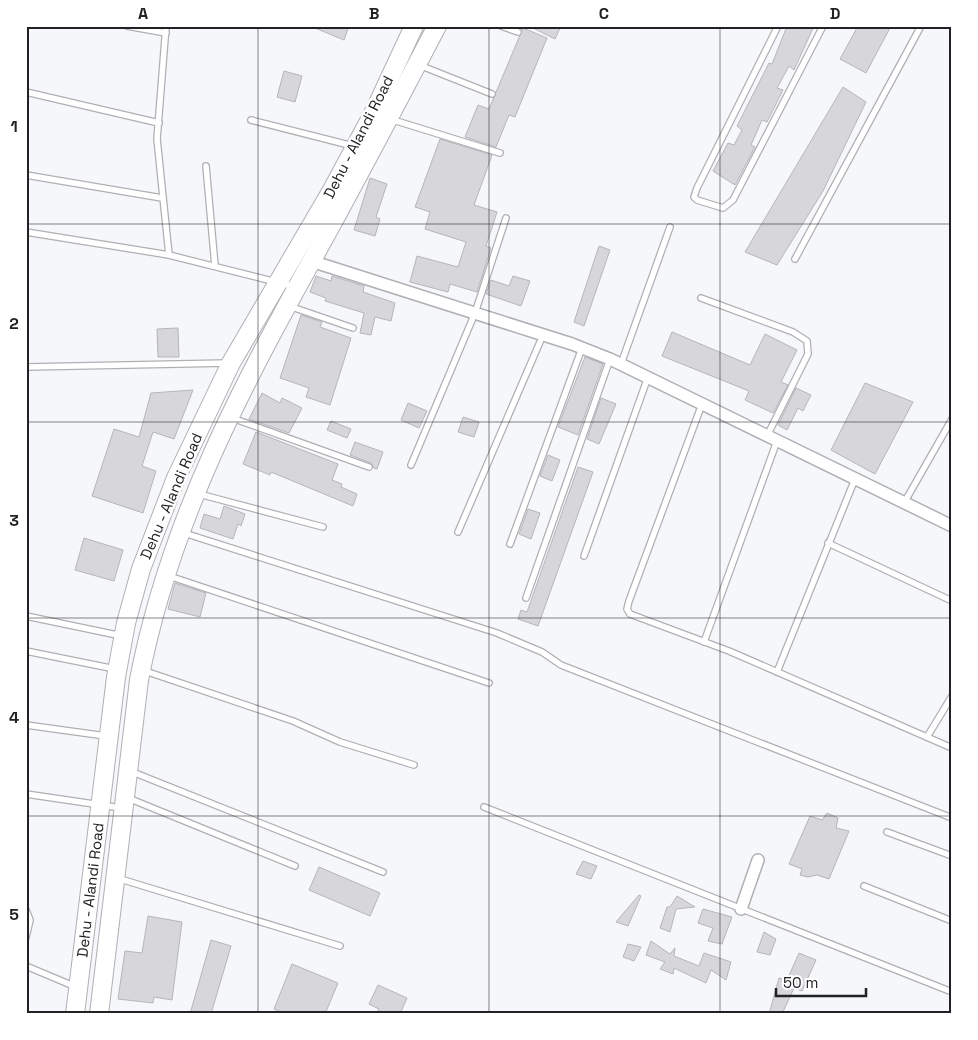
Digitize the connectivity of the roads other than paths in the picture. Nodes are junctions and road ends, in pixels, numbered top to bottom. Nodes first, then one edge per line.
1 (127, 26) edge
2 (414, 26) edge
3 (437, 26) edge
4 (501, 26) edge
5 (778, 26) edge
6 (824, 26) edge
7 (921, 26) edge
8 (166, 30) edge
9 (518, 32) dead end
10 (417, 64) junction
11 (26, 92) edge
12 (492, 94) dead end
13 (389, 118) junction
14 (251, 120) dead end
15 (159, 123) junction
16 (363, 150) junction
17 (500, 154) dead end
18 (206, 166) dead end
19 (26, 175) edge
20 (162, 198) junction
21 (506, 218) dead end
22 (670, 226) dead end
23 (26, 232) edge
24 (169, 255) junction
25 (303, 259) junction
26 (795, 259) dead end
27 (215, 266) junction
28 (288, 284) junction
29 (701, 298) dead end
30 (286, 305) junction
31 (475, 313) junction
32 (353, 328) dead end
33 (543, 335) junction
34 (582, 348) junction
35 (610, 358) junction
36 (231, 362) junction
37 (621, 364) junction
38 (26, 367) edge
39 (648, 377) junction
40 (702, 404) junction
41 (228, 417) junction
42 (952, 419) edge
43 (772, 438) junction
44 (411, 466) dead end
45 (369, 468) dead end
46 (855, 479) junction
47 (195, 492) junction
48 (904, 503) junction
49 (952, 526) edge
50 (323, 527) dead end
51 (180, 532) junction
52 (458, 532) dead end
53 (828, 543) junction
54 (510, 544) dead end
55 (584, 556) dead end
56 (164, 574) junction
57 (526, 598) dead end
58 (952, 602) edge
59 (26, 616) edge
60 (124, 636) junction
61 (704, 642) junction
62 (26, 651) edge
63 (117, 669) junction
64 (141, 669) junction
65 (777, 672) junction
66 (489, 683) dead end
67 (952, 696) edge
68 (26, 724) edge
69 (108, 736) junction
70 (927, 737) junction
71 (952, 748) edge
72 (414, 765) dead end
73 (127, 770) junction
74 (26, 794) edge
75 (123, 802) junction
76 (100, 805) junction
77 (484, 807) dead end
78 (952, 818) edge
79 (887, 832) dead end
80 (952, 856) edge
81 (758, 860) dead end
82 (296, 866) dead end
83 (383, 872) dead end
84 (115, 877) junction
85 (864, 886) dead end
86 (742, 909) junction
87 (26, 910) edge
88 (952, 921) edge
89 (26, 937) edge
90 (340, 946) dead end
91 (26, 966) edge
92 (78, 988) junction
93 (952, 992) edge
94 (75, 1014) edge
95 (99, 1014) edge

1 - 8 lane
2 - 16 main road, Dehu - Alandi Road
3 - 10 main road, Dehu - Alandi Road
4 - 9 lane
5 - 6 lane
7 - 26 lane
8 - 15 lane
10 - 12 lane
10 - 13 main road, Dehu - Alandi Road
11 - 15 lane
13 - 16 main road, Dehu - Alandi Road
13 - 17 lane
14 - 16 lane
15 - 20 lane
16 - 25 main road, Dehu - Alandi Road
18 - 27 lane
19 - 20 lane
20 - 24 lane
21 - 31 lane
22 - 37 lane
23 - 24 lane
24 - 27 lane
25 - 28 main road, Dehu - Alandi Road
25 - 31 street
27 - 28 lane
28 - 30 main road, Dehu - Alandi Road
28 - 36 main road, Dehu - Alandi Road
29 - 43 lane
30 - 32 lane
30 - 41 main road, Dehu - Alandi Road
31 - 33 street
31 - 44 lane
33 - 34 street
33 - 52 lane
34 - 35 street
34 - 54 lane
35 - 37 street
35 - 57 lane
36 - 38 lane
36 - 60 main road, Dehu - Alandi Road
37 - 39 street
39 - 40 street
39 - 55 lane
40 - 43 street
40 - 61 lane
41 - 45 lane
41 - 47 main road, Dehu - Alandi Road
42 - 48 lane
43 - 46 street
43 - 61 lane
46 - 48 street
46 - 53 lane
47 - 50 lane
47 - 51 main road, Dehu - Alandi Road
48 - 49 street
51 - 56 main road, Dehu - Alandi Road
51 - 78 lane
53 - 58 lane
53 - 65 lane
56 - 64 main road, Dehu - Alandi Road
56 - 66 lane
59 - 60 lane
60 - 63 main road, Dehu - Alandi Road
61 - 65 lane
62 - 63 lane
63 - 69 main road, Dehu - Alandi Road
64 - 72 lane
64 - 73 main road, Dehu - Alandi Road
65 - 70 lane
67 - 70 lane
68 - 69 lane
69 - 76 main road, Dehu - Alandi Road
70 - 71 lane
73 - 75 main road, Dehu - Alandi Road
73 - 83 lane
74 - 76 lane
75 - 76 lane
75 - 82 lane
75 - 84 main road, Dehu - Alandi Road
76 - 92 main road, Dehu - Alandi Road
77 - 86 lane
79 - 80 lane
81 - 86 street
84 - 90 lane
84 - 95 main road, Dehu - Alandi Road
85 - 88 lane
86 - 93 lane
87 - 89 lane
91 - 92 lane
92 - 94 main road, Dehu - Alandi Road

